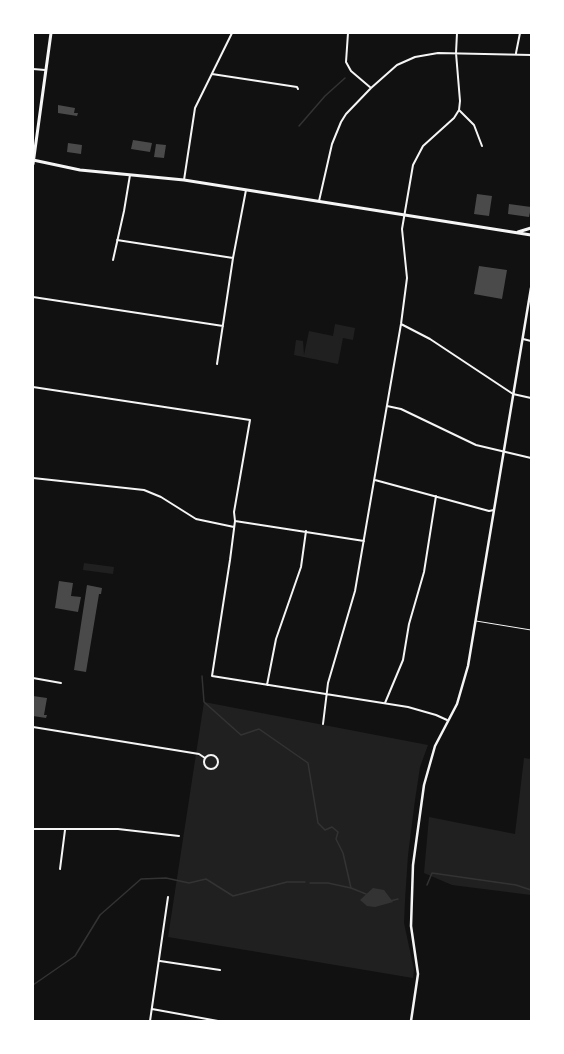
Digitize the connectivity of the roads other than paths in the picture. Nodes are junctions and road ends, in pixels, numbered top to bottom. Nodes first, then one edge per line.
1 (52, 33) edge
2 (232, 33) edge
3 (348, 33) edge
4 (457, 33) edge
5 (520, 33) edge
6 (456, 53) junction
7 (516, 53) junction
8 (531, 55) edge
9 (33, 69) edge
10 (46, 70) junction
11 (212, 74) junction
12 (371, 88) junction
13 (298, 89) dead end
14 (459, 110) junction
15 (482, 146) dead end
16 (33, 162) edge
17 (130, 173) junction
18 (184, 180) junction
19 (246, 190) junction
20 (318, 202) junction
21 (404, 215) junction
22 (531, 228) edge
23 (517, 233) junction
24 (531, 235) edge
25 (117, 240) junction
26 (233, 258) junction
27 (112, 260) dead end
28 (531, 288) edge
29 (33, 297) edge
30 (401, 324) junction
31 (223, 326) junction
32 (523, 339) junction
33 (531, 341) edge
34 (217, 364) dead end
35 (33, 387) edge
36 (514, 394) junction
37 (531, 398) edge
38 (387, 406) junction
39 (504, 452) junction
40 (531, 458) edge
41 (33, 478) edge
42 (375, 480) junction
43 (436, 496) junction
44 (494, 510) junction
45 (235, 522) junction
46 (234, 526) junction
47 (306, 531) junction
48 (365, 541) junction
49 (476, 621) junction
50 (531, 630) edge
51 (33, 678) edge
52 (61, 682) dead end
53 (267, 685) junction
54 (328, 694) junction
55 (385, 703) junction
56 (447, 720) junction
57 (322, 724) dead end
58 (33, 727) edge
59 (205, 758) junction
60 (33, 829) edge
61 (65, 830) junction
62 (179, 836) dead end
63 (60, 869) dead end
64 (168, 897) dead end
65 (160, 961) junction
66 (220, 970) dead end
67 (152, 1009) junction
68 (150, 1021) edge
69 (218, 1021) edge
70 (411, 1021) edge

1 - 10 main road
2 - 11 street
3 - 12 street
4 - 6 street
5 - 7 street
6 - 7 street
6 - 12 street
6 - 14 street
7 - 8 street
9 - 10 street
10 - 16 main road
11 - 13 street
11 - 18 street
12 - 20 street
14 - 15 street
14 - 21 street
16 - 17 main road
17 - 18 main road
17 - 25 street
18 - 19 main road
19 - 20 main road
19 - 26 street
20 - 21 main road
21 - 23 main road
21 - 30 street
22 - 23 main road
23 - 24 main road
25 - 26 street
25 - 27 street
26 - 31 street
28 - 32 street
29 - 31 street
30 - 36 street
30 - 38 street
31 - 34 street
32 - 33 street
32 - 36 street
35 - 45 street
36 - 37 street
36 - 39 street
38 - 39 street
38 - 42 street
39 - 40 street
39 - 44 street
41 - 46 street
42 - 43 street
42 - 48 street
43 - 44 street
43 - 55 street
44 - 49 street
45 - 46 street
45 - 47 street
46 - 53 street
47 - 48 street
47 - 53 street
48 - 54 street
49 - 50 lane
49 - 56 street
51 - 52 street
53 - 54 street
54 - 55 street
54 - 57 street
55 - 56 street
56 - 70 street
58 - 59 street
59 - 59 street
60 - 61 street
61 - 62 street
61 - 63 street
64 - 65 street
65 - 66 street
65 - 67 street
67 - 68 street
67 - 69 street

